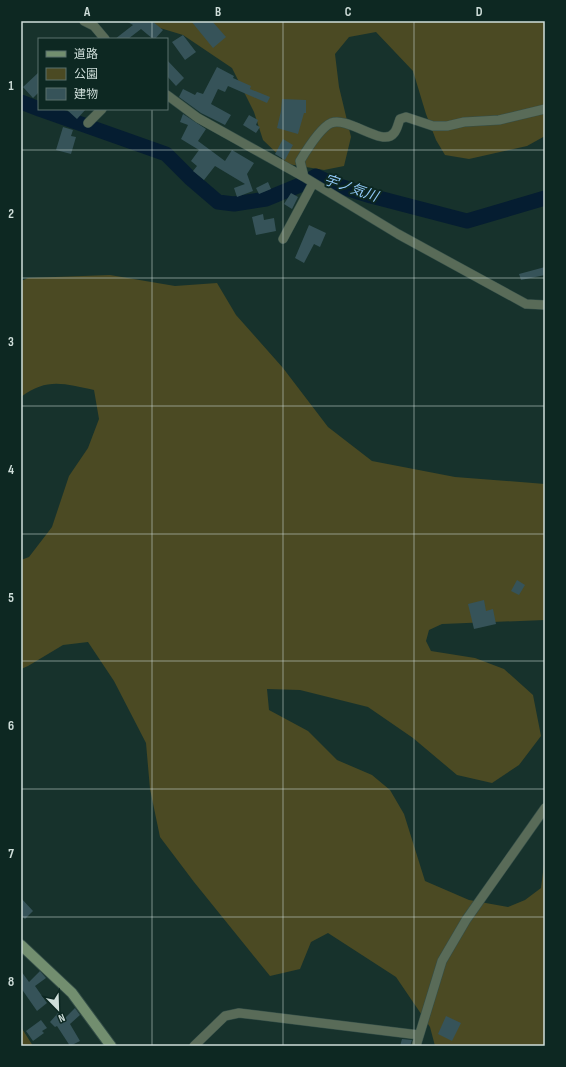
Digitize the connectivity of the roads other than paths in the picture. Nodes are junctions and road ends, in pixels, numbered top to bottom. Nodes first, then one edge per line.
1 (84, 21) edge
2 (104, 38) edge
3 (168, 96) edge
4 (545, 109) edge
5 (101, 110) edge
6 (88, 123) dead end
7 (304, 177) junction
8 (313, 183) junction
9 (283, 239) dead end
10 (545, 305) edge
11 (545, 808) edge
12 (21, 945) edge
13 (419, 1035) junction
14 (111, 1046) edge
15 (194, 1046) edge
16 (416, 1046) edge

1 - 2 street
3 - 7 street
4 - 7 street
5 - 6 street
7 - 8 street
8 - 9 street
8 - 10 street
11 - 13 street
12 - 14 main road
13 - 15 street
13 - 16 street

